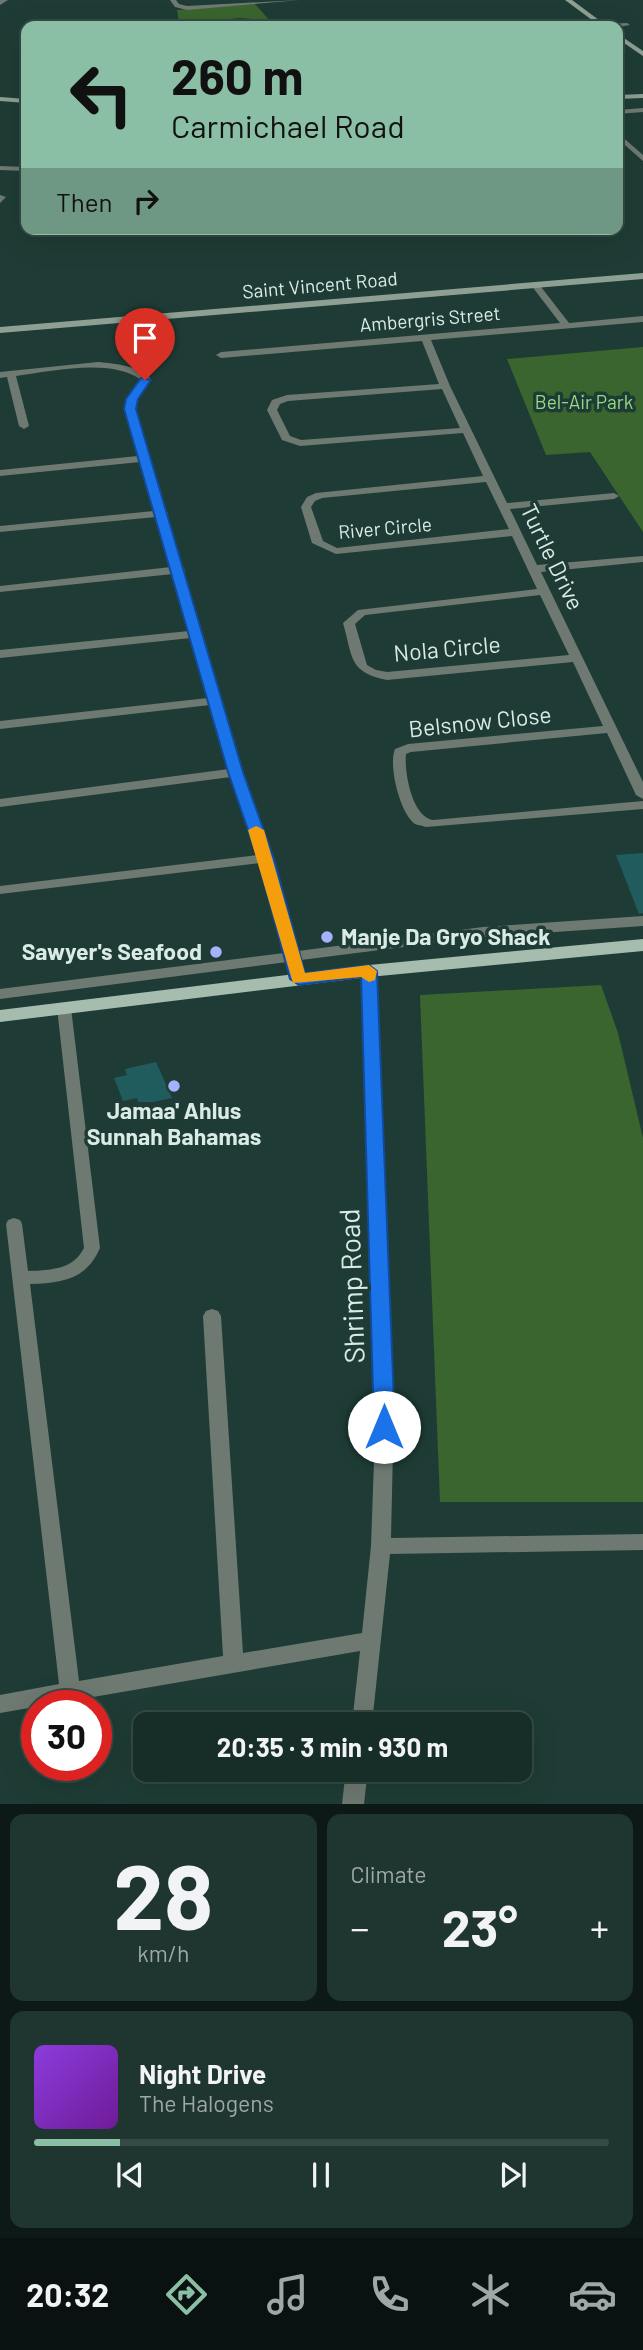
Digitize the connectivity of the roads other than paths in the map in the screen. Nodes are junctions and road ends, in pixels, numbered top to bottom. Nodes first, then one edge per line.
1 (5, 0) edge
2 (173, 0) edge
3 (297, 0) edge
4 (568, 0) edge
5 (251, 2) edge
6 (0, 3) edge
7 (597, 21) edge
8 (623, 24) edge
9 (627, 24) dead end
10 (623, 40) edge
11 (643, 54) edge
12 (643, 96) edge
13 (623, 97) edge
14 (0, 99) edge
15 (623, 100) edge
16 (21, 101) edge
17 (639, 111) edge
18 (623, 140) edge
19 (643, 159) edge
20 (0, 167) edge
21 (21, 169) edge
22 (643, 276) edge
23 (535, 285) junction
24 (643, 319) edge
25 (566, 325) junction
26 (0, 330) edge
27 (426, 338) junction
28 (221, 355) dead end
29 (5, 374) edge
30 (445, 386) junction
31 (24, 426) dead end
32 (468, 430) junction
33 (146, 458) junction
34 (0, 473) edge
35 (490, 478) junction
36 (614, 496) dead end
37 (504, 506) junction
38 (163, 513) junction
39 (0, 530) edge
40 (516, 532) junction
41 (643, 559) edge
42 (534, 569) junction
43 (179, 570) junction
44 (0, 589) edge
45 (546, 591) junction
46 (197, 634) junction
47 (0, 654) edge
48 (578, 658) junction
49 (216, 701) junction
50 (0, 724) edge
51 (612, 729) junction
52 (236, 772) junction
53 (643, 795) edge
54 (0, 803) edge
55 (643, 805) edge
56 (266, 859) junction
57 (0, 890) edge
58 (643, 921) edge
59 (643, 945) edge
60 (292, 958) junction
61 (369, 971) junction
62 (299, 979) junction
63 (0, 994) edge
64 (64, 1008) junction
65 (0, 1016) edge
66 (14, 1224) dead end
67 (19, 1278) junction
68 (212, 1316) dead end
69 (643, 1542) edge
70 (381, 1546) junction
71 (371, 1640) junction
72 (233, 1664) junction
73 (70, 1690) edge
74 (82, 1690) edge
75 (21, 1700) edge
76 (0, 1704) edge
77 (363, 1712) edge
78 (356, 1782) edge
79 (353, 1804) edge

1 - 6 street
2 - 5 street
3 - 5 street
4 - 7 street
8 - 9 street
10 - 11 street
12 - 13 street
14 - 16 street
15 - 17 street
18 - 19 street
20 - 21 street
22 - 23 street, Saint Vincent Road
23 - 25 street
23 - 26 street, Saint Vincent Road
24 - 25 street, Ambergris Street
25 - 27 street, Ambergris Street
27 - 28 street, Ambergris Street
27 - 30 street, Turtle Drive
29 - 31 street
29 - 33 street
30 - 32 street, Turtle Drive
30 - 32 street
32 - 35 street, Turtle Drive
33 - 34 street
33 - 38 street
35 - 37 street, Turtle Drive
35 - 40 street, River Circle
36 - 37 street
37 - 40 street, Turtle Drive
38 - 39 street
38 - 43 street
40 - 42 street, Turtle Drive
41 - 42 street
42 - 45 street, Turtle Drive
43 - 44 street
43 - 46 street
45 - 48 street, Turtle Drive
45 - 48 street, Nola Circle
46 - 47 street
46 - 49 street
48 - 51 street, Turtle Drive
49 - 50 street
49 - 52 street
51 - 53 street, Turtle Drive
51 - 55 street, Belsnow Close
52 - 54 street
52 - 56 street
56 - 57 street
56 - 60 street
58 - 60 street
59 - 61 main road
60 - 62 street
60 - 63 street
61 - 62 main road
61 - 70 street, Shrimp Road
62 - 64 main road
64 - 65 main road
64 - 67 street
66 - 67 street
67 - 73 street
68 - 72 street
69 - 70 street
70 - 71 street, Shrimp Road
71 - 72 street
71 - 77 street, Shrimp Road
72 - 74 street
75 - 76 street
78 - 79 street

